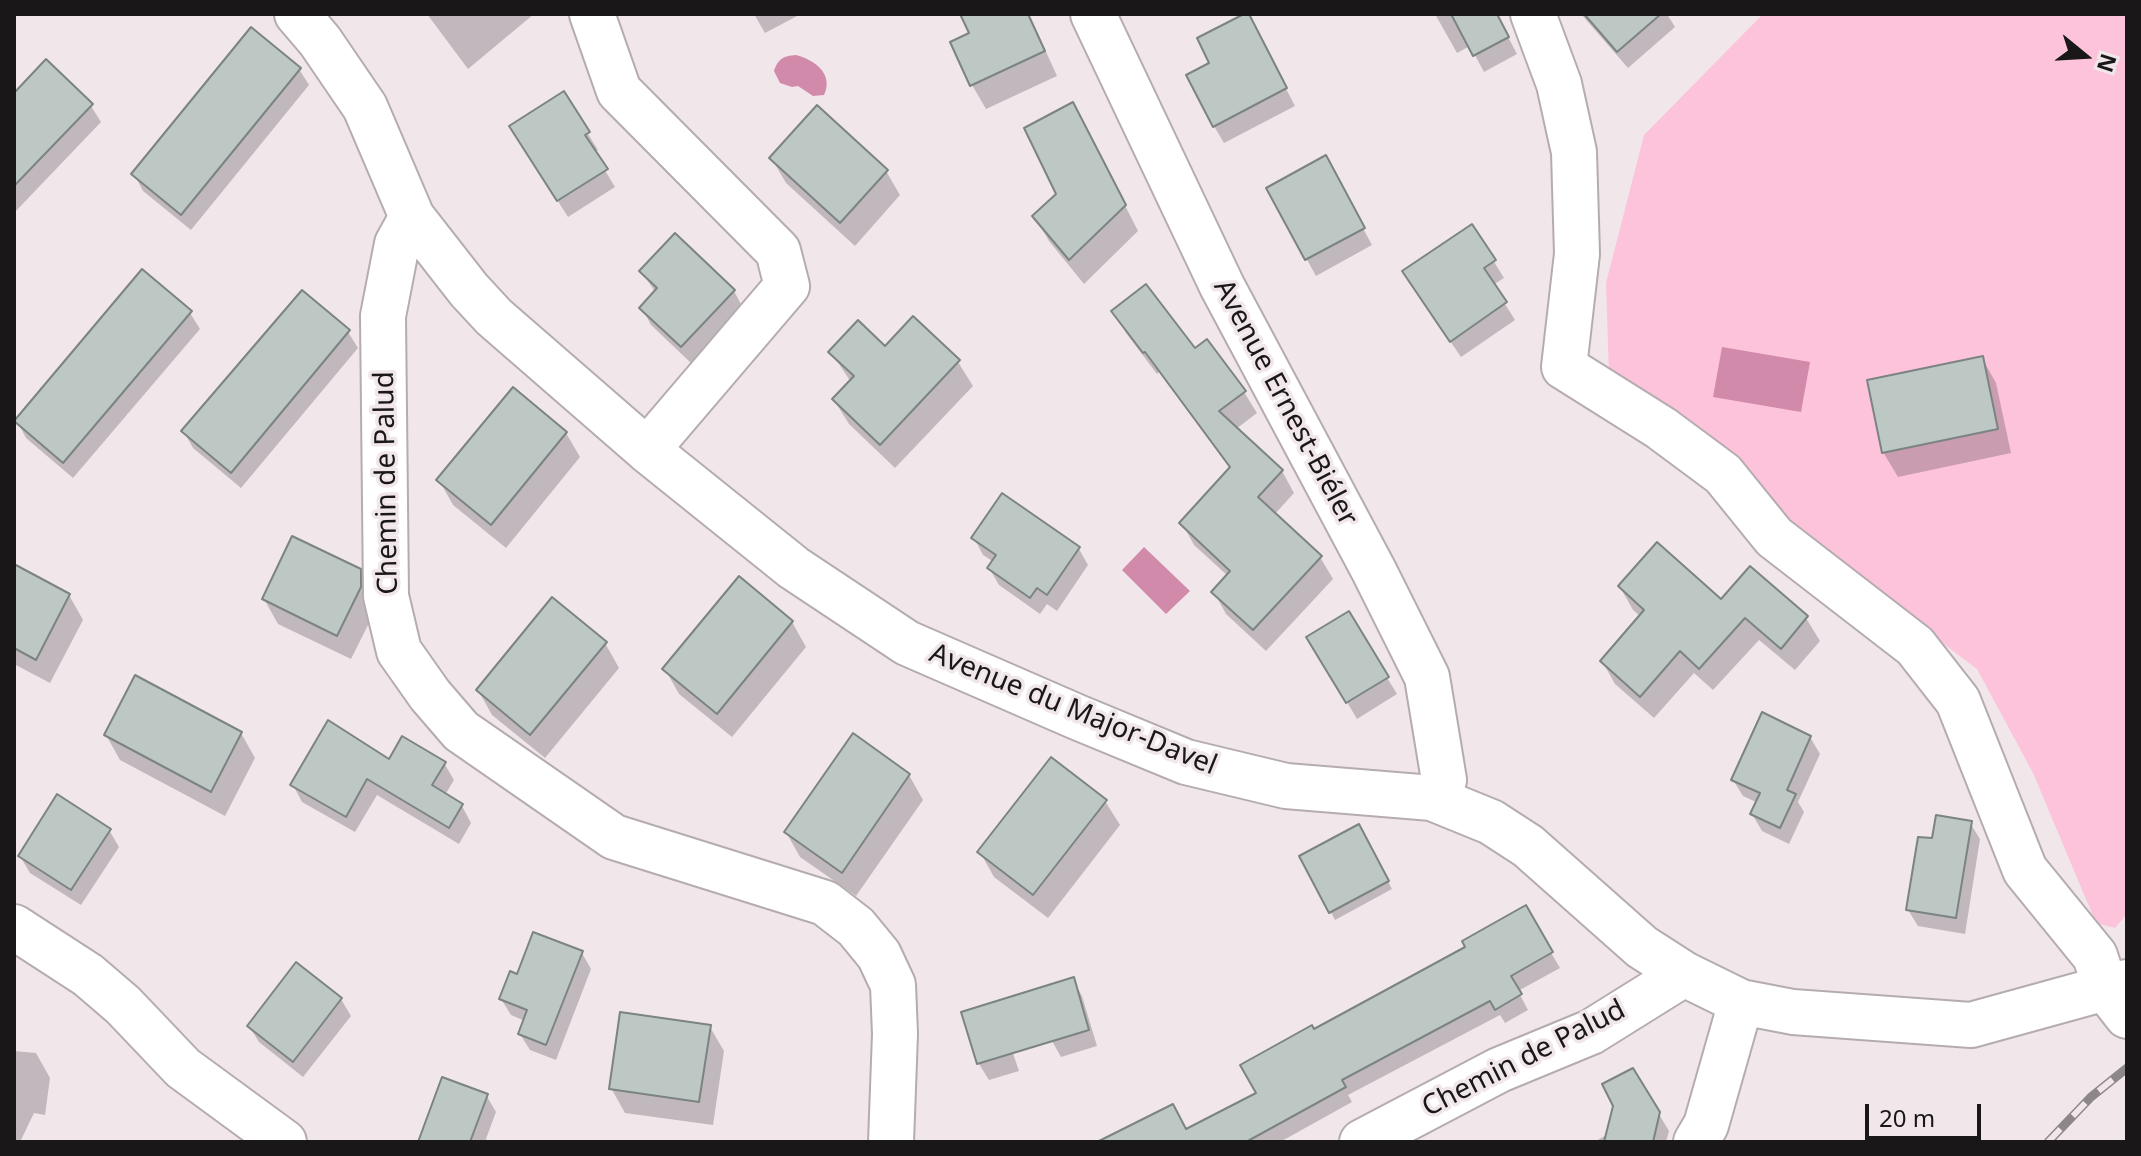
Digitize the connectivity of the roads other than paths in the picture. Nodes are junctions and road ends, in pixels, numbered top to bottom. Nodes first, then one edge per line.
1 (297, 14) edge
2 (592, 14) edge
3 (1093, 14) edge
4 (1533, 14) edge
5 (412, 217) junction
6 (647, 450) junction
7 (1432, 798) junction
8 (14, 927) edge
9 (1684, 974) junction
10 (2120, 995) edge
11 (1741, 1002) junction
12 (284, 1142) edge
13 (891, 1142) edge
14 (1362, 1142) edge
15 (1696, 1142) edge

1 - 5 street, Avenue du Major-Davel
2 - 6 street
3 - 7 street, Avenue Ernest-Biéler
4 - 10 street
5 - 6 street, Avenue du Major-Davel
5 - 13 street, Chemin de Palud
6 - 7 street, Avenue du Major-Davel
7 - 9 street, Avenue du Major-Davel
8 - 12 street
9 - 11 street, Avenue du Major-Davel
9 - 14 street, Chemin de Palud
10 - 11 street, Avenue du Major-Davel
11 - 15 street

